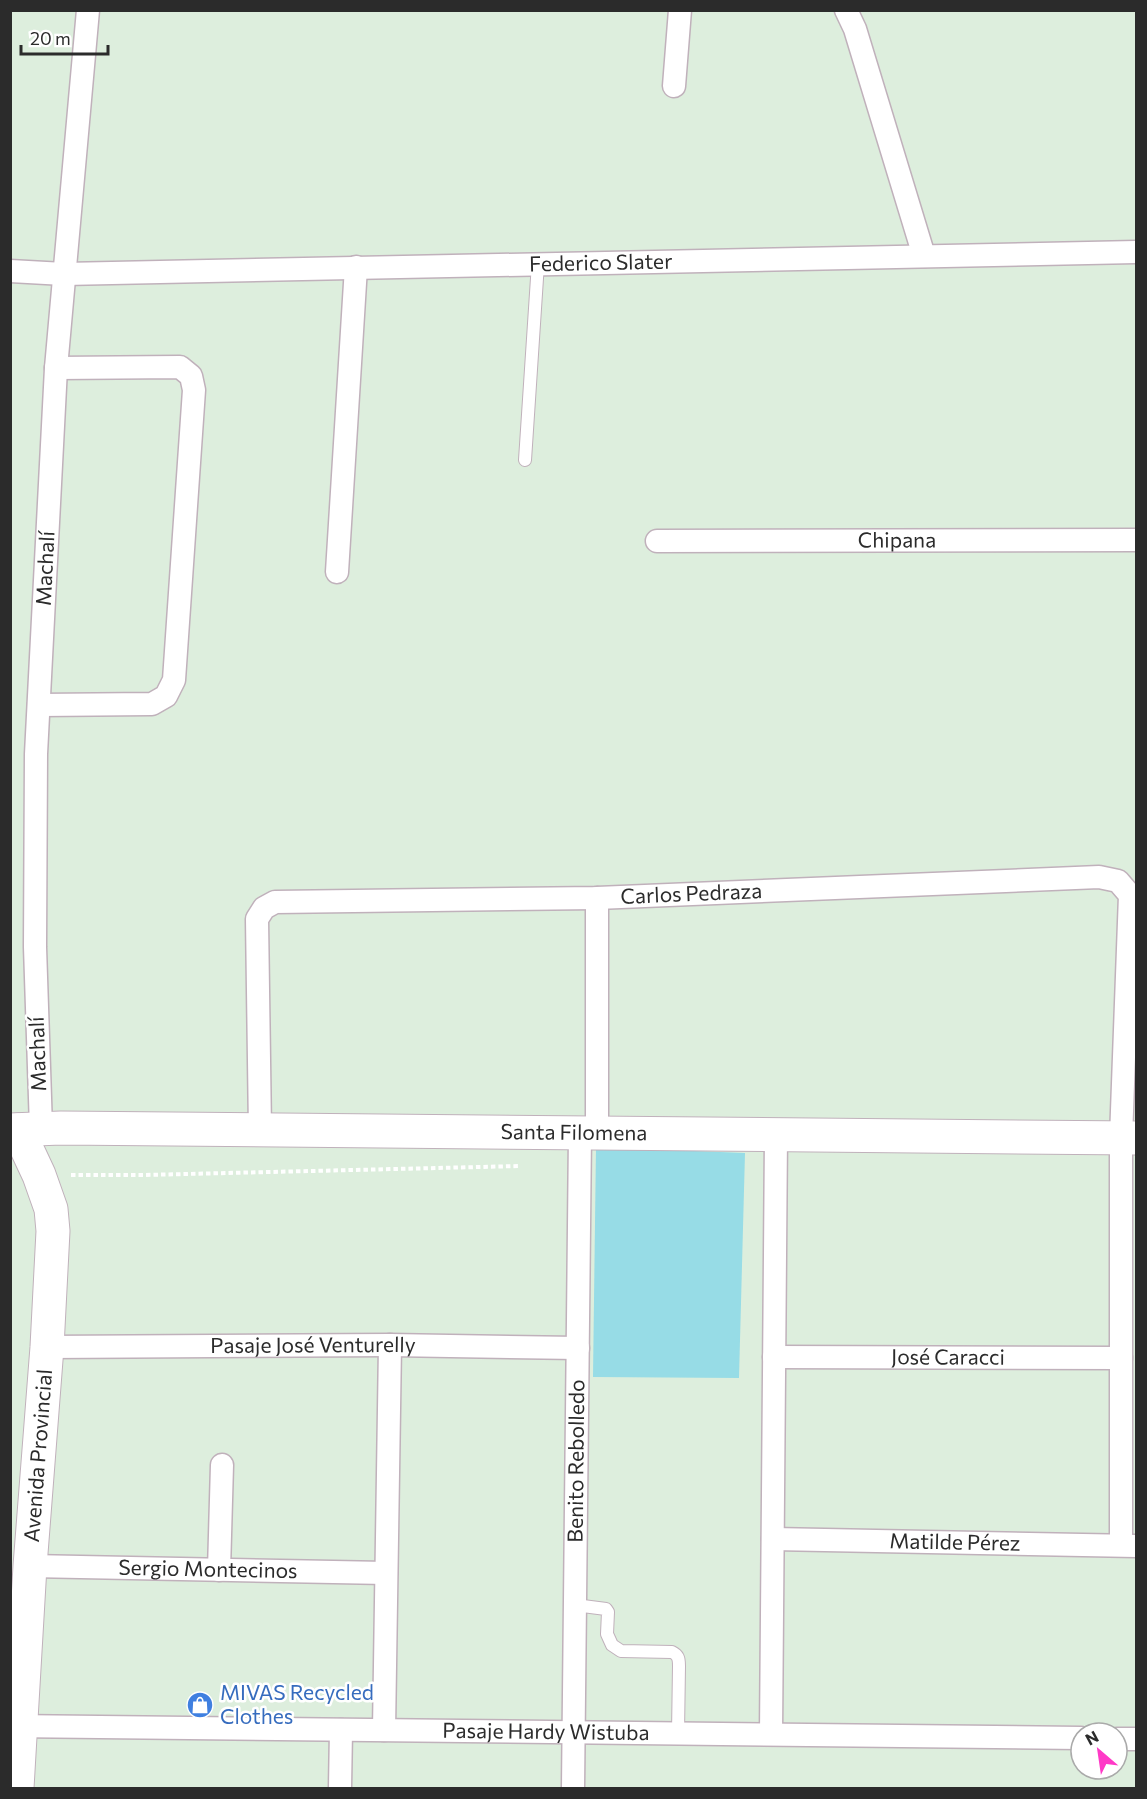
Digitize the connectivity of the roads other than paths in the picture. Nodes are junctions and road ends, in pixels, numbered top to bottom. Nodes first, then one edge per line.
1 (88, 10) edge
2 (680, 10) edge
3 (846, 10) edge
4 (674, 86) dead end
5 (1137, 252) edge
6 (924, 256) junction
7 (538, 264) junction
8 (356, 267) junction
9 (10, 271) edge
10 (64, 274) junction
11 (56, 368) junction
12 (525, 460) dead end
13 (1137, 540) edge
14 (657, 541) dead end
15 (336, 572) dead end
16 (39, 705) junction
17 (597, 898) junction
18 (23, 1129) edge
19 (260, 1131) junction
20 (589, 1133) junction
21 (777, 1135) junction
22 (1129, 1138) edge
23 (390, 1345) junction
24 (47, 1347) junction
25 (578, 1348) junction
26 (774, 1357) junction
27 (1121, 1358) junction
28 (222, 1465) dead end
29 (773, 1539) junction
30 (1129, 1546) edge
31 (30, 1566) junction
32 (219, 1570) junction
33 (386, 1573) junction
34 (575, 1605) junction
35 (16, 1726) edge
36 (341, 1730) junction
37 (384, 1730) junction
38 (574, 1732) junction
39 (678, 1733) junction
40 (771, 1734) junction
41 (1069, 1738) edge
42 (17, 1788) edge
43 (340, 1788) edge
44 (573, 1788) edge

1 - 10 street, Machalí
2 - 4 street
3 - 6 street
5 - 6 street, Federico Slater
6 - 7 street, Federico Slater
7 - 8 street, Federico Slater
7 - 12 lane
8 - 10 street, Federico Slater
8 - 15 street
9 - 10 street, Federico Slater
10 - 11 street, Machalí
11 - 16 street, Machalí
11 - 16 street
13 - 14 street, Chipana
16 - 18 street, Machalí
17 - 19 street, Carlos Pedraza
17 - 20 street, Benito Rebolledo
17 - 22 street, Carlos Pedraza
18 - 19 street, Santa Filomena
18 - 24 street, Avenida Provincial
19 - 20 street, Santa Filomena
20 - 21 street, Santa Filomena
20 - 25 street, Benito Rebolledo
21 - 22 street, Santa Filomena
21 - 26 street
22 - 27 street
23 - 24 street, Pasaje José Venturelly
23 - 25 street, Pasaje José Venturelly
23 - 33 street
24 - 31 street, Avenida Provincial
25 - 34 street, Benito Rebolledo
26 - 27 street, José Caracci
26 - 29 street
27 - 30 street
28 - 32 street
29 - 30 street, Matilde Pérez
29 - 40 street
31 - 32 street, Sergio Montecinos
31 - 35 street, Avenida Provincial
32 - 33 street, Sergio Montecinos
33 - 37 street
34 - 38 street, Benito Rebolledo
34 - 39 lane
35 - 36 street, Pasaje Hardy Wistuba
35 - 42 street, Avenida Provincial
36 - 37 street, Pasaje Hardy Wistuba
36 - 43 street
37 - 38 street, Pasaje Hardy Wistuba
38 - 39 street, Pasaje Hardy Wistuba
38 - 44 street, Benito Rebolledo
39 - 40 street, Pasaje Hardy Wistuba
40 - 41 street, Pasaje Hardy Wistuba

